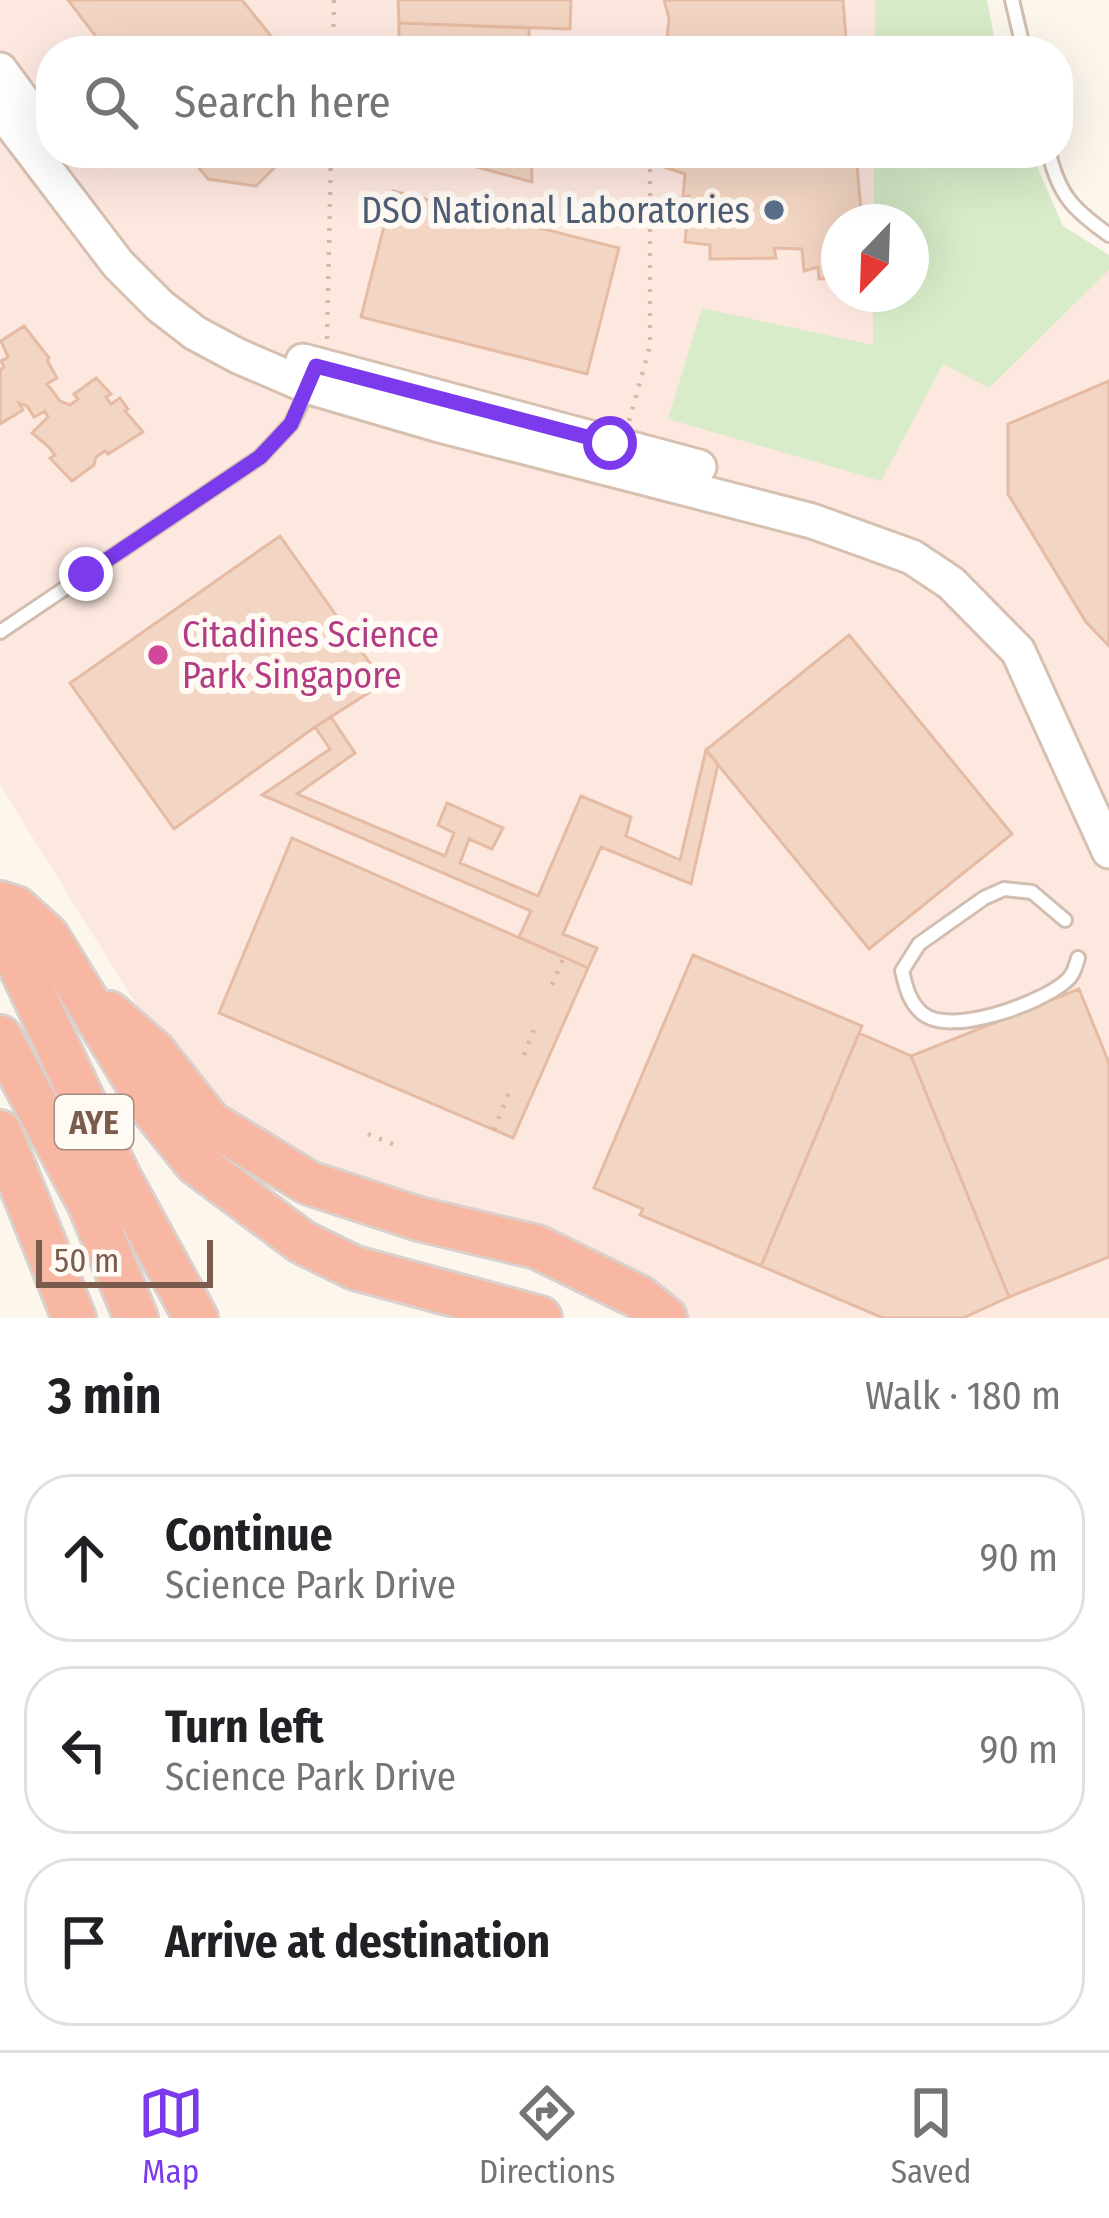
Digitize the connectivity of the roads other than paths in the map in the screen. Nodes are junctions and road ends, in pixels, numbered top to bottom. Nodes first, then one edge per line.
1 (1012, 0) edge
2 (1020, 36) edge
3 (0, 70) edge
4 (0, 109) edge
5 (36, 119) edge
6 (36, 156) edge
7 (45, 168) edge
8 (72, 168) edge
9 (1052, 168) edge
10 (1109, 235) edge
11 (243, 348) junction
12 (313, 377) junction
13 (0, 632) edge
14 (1103, 801) edge
15 (1109, 851) edge
16 (0, 903) edge
17 (1065, 920) dead end
18 (0, 923) edge
19 (1078, 958) dead end
20 (77, 984) junction
21 (0, 1036) edge
22 (0, 1132) edge
23 (74, 1318) edge
24 (136, 1318) edge
25 (196, 1318) edge
26 (540, 1318) edge
27 (665, 1318) edge

1 - 2 lane
3 - 5 main road
4 - 6 main road
7 - 11 main road
8 - 11 main road
9 - 10 lane
11 - 12 main road
12 - 13 lane
12 - 14 main road
14 - 15 main road
16 - 20 highway
17 - 19 lane
18 - 25 highway, AYE
20 - 26 highway
20 - 27 highway
21 - 24 highway, AYE
22 - 23 highway

